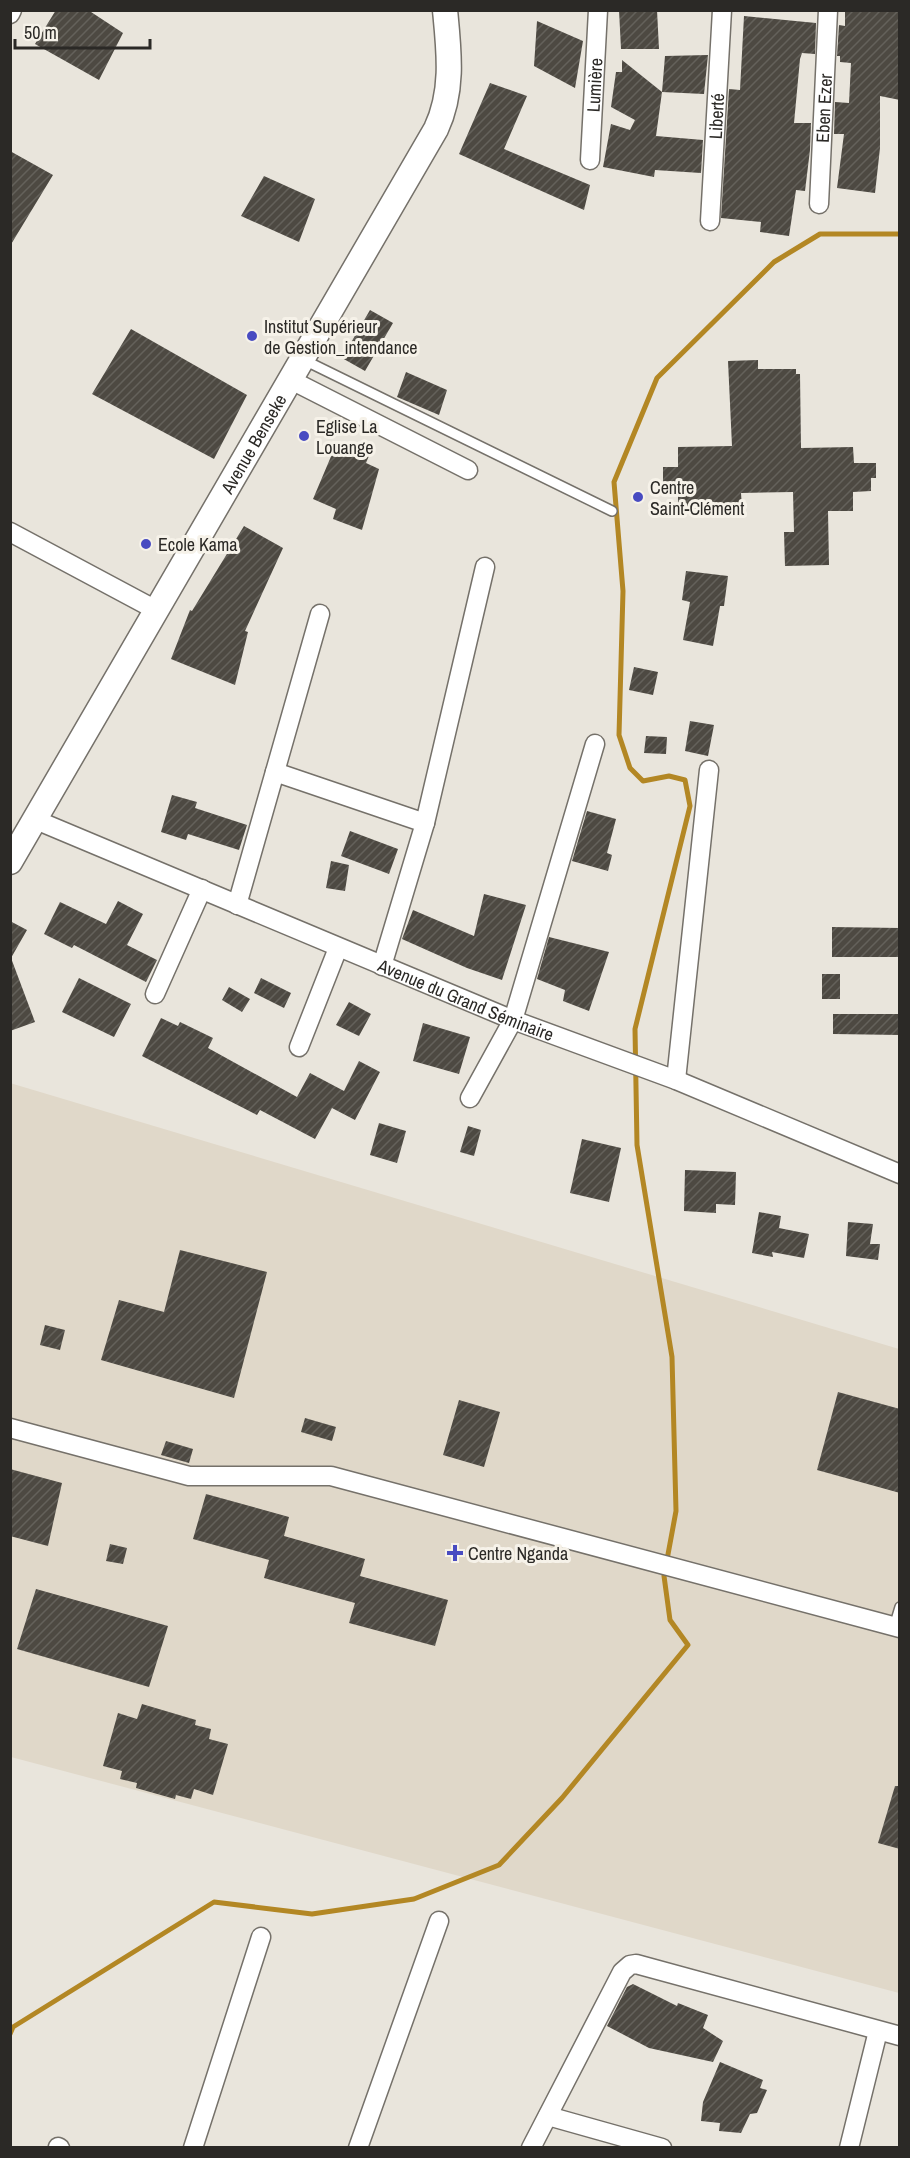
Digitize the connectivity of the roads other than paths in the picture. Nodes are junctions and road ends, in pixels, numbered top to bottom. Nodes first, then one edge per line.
1 (445, 10) edge
2 (598, 10) edge
3 (722, 10) edge
4 (828, 10) edge
5 (590, 160) dead end
6 (819, 204) dead end
7 (710, 221) dead end
8 (297, 370) junction
9 (468, 470) dead end
10 (612, 511) dead end
11 (10, 532) edge
12 (485, 567) dead end
13 (156, 610) junction
14 (320, 614) dead end
15 (595, 744) dead end
16 (708, 770) dead end
17 (275, 772) junction
18 (36, 820) junction
19 (425, 824) junction
20 (10, 862) edge
21 (202, 889) junction
22 (237, 905) junction
23 (338, 948) junction
24 (382, 966) junction
25 (155, 994) dead end
26 (513, 1020) junction
27 (299, 1047) dead end
28 (672, 1078) junction
29 (470, 1098) dead end
30 (900, 1174) edge
31 (10, 1428) edge
32 (900, 1607) edge
33 (897, 1627) edge
34 (439, 1921) dead end
35 (261, 1937) dead end
36 (878, 2031) junction
37 (900, 2036) edge
38 (548, 2116) junction
39 (193, 2148) edge
40 (358, 2148) edge
41 (531, 2148) edge
42 (662, 2148) edge
43 (849, 2148) edge

1 - 8 street, Avenue Benseke
2 - 5 street, Lumière
3 - 7 street, Liberté
4 - 6 street, Eben Ezer
8 - 9 street
8 - 10 lane
8 - 13 street, Avenue Benseke
11 - 13 street
12 - 19 street
13 - 18 street, Avenue Benseke
14 - 17 street
15 - 26 street
16 - 28 street
17 - 19 street
17 - 22 street
18 - 20 street, Avenue Benseke
18 - 21 street, Avenue du Grand Séminaire
19 - 24 street
21 - 22 street, Avenue du Grand Séminaire
21 - 25 street
22 - 23 street, Avenue du Grand Séminaire
23 - 24 street, Avenue du Grand Séminaire
23 - 27 street
24 - 26 street, Avenue du Grand Séminaire
26 - 28 street, Avenue du Grand Séminaire
26 - 29 street
28 - 30 street, Avenue du Grand Séminaire
31 - 33 street
32 - 33 lane
34 - 40 street
35 - 39 street
36 - 37 street
36 - 38 street
36 - 43 street
38 - 41 street
38 - 42 street

